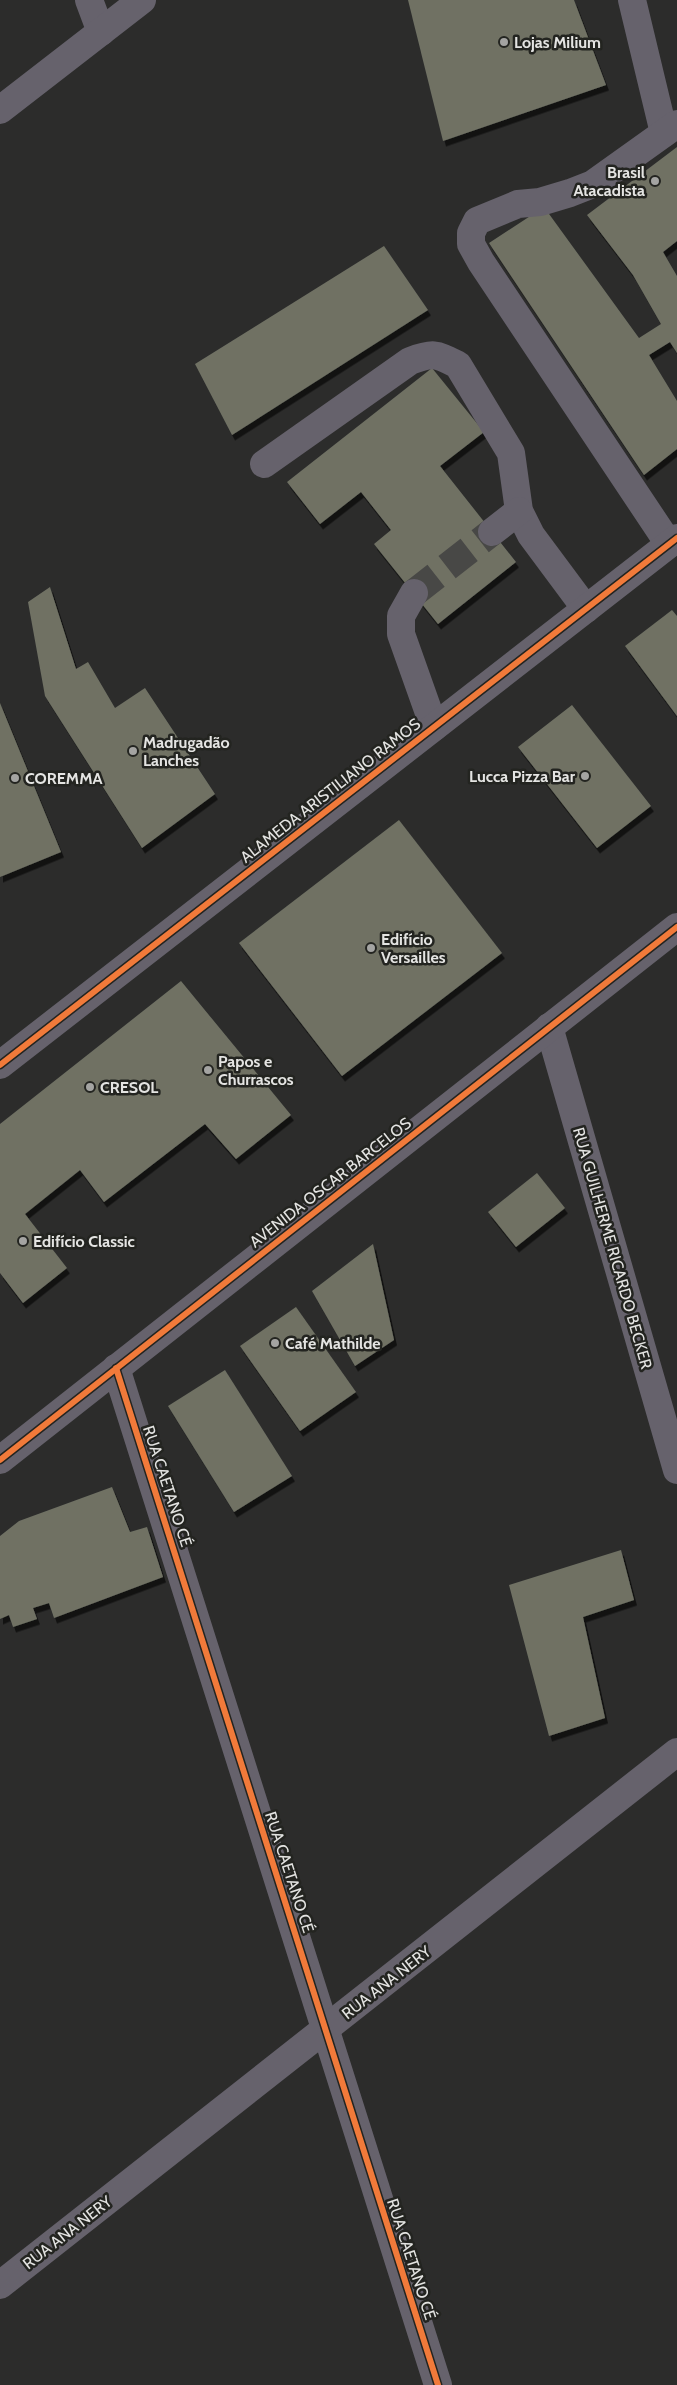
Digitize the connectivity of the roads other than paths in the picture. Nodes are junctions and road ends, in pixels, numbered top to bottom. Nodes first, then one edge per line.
1 (89, 0) edge
2 (142, 0) edge
3 (632, 0) edge
4 (100, 32) junction
5 (0, 110) edge
6 (670, 129) edge
7 (264, 464) dead end
8 (520, 512) junction
9 (492, 532) tunnel mouth
10 (673, 541) edge
11 (414, 593) tunnel mouth
12 (586, 609) junction
13 (434, 727) junction
14 (677, 927) edge
15 (549, 1027) junction
16 (0, 1065) edge
17 (116, 1368) junction
18 (0, 1460) edge
19 (677, 1470) edge
20 (677, 1752) edge
21 (326, 2029) junction
22 (0, 2285) edge
23 (438, 2385) edge

1 - 4 street
2 - 4 street
3 - 6 street
4 - 5 street
6 - 10 street
7 - 8 street
8 - 9 street
8 - 12 street
10 - 12 street, ALAMEDA ARISTILIANO RAMOS
11 - 13 street
12 - 13 street, ALAMEDA ARISTILIANO RAMOS
13 - 16 street, ALAMEDA ARISTILIANO RAMOS
14 - 15 street, AVENIDA OSCAR BARCELOS
15 - 17 street, AVENIDA OSCAR BARCELOS
15 - 19 street, RUA GUILHERME RICARDO BECKER
17 - 18 street, AVENIDA OSCAR BARCELOS
17 - 21 street, RUA CAETANO CÉ
20 - 21 street, RUA ANA NERY
21 - 22 street, RUA ANA NERY
21 - 23 street, RUA CAETANO CÉ

